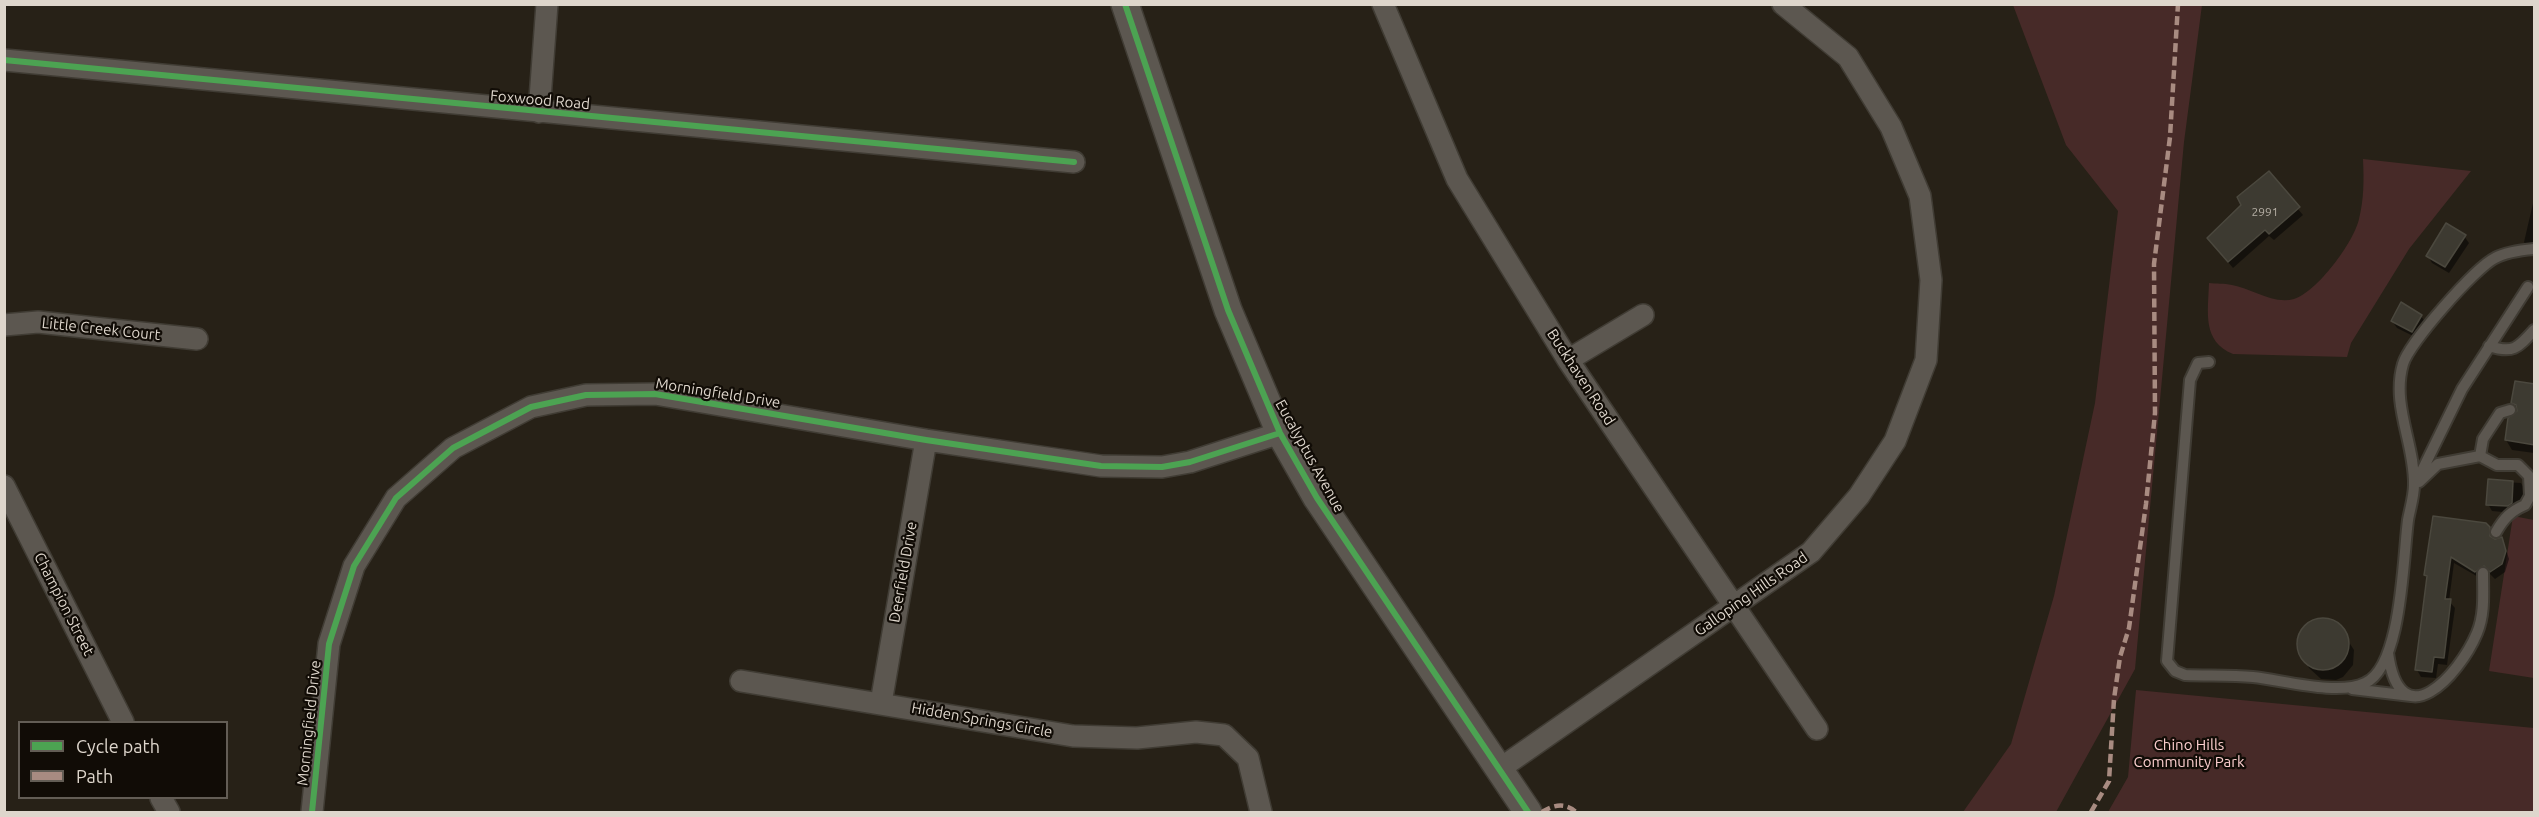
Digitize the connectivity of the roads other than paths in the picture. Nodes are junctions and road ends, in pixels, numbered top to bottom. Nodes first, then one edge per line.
1 (547, 4) edge
2 (1125, 4) edge
3 (1383, 4) edge
4 (1783, 4) edge
5 (4, 60) edge
6 (538, 112) junction
7 (1074, 162) dead end
8 (2535, 249) edge
9 (2528, 287) dead end
10 (1643, 315) dead end
11 (4, 325) edge
12 (2535, 330) edge
13 (197, 339) dead end
14 (2489, 346) junction
15 (1568, 360) junction
16 (2209, 362) dead end
17 (2510, 410) dead end
18 (1280, 434) junction
19 (926, 440) junction
20 (2480, 456) junction
21 (4, 486) edge
22 (2415, 486) junction
23 (2496, 532) dead end
24 (2483, 573) dead end
25 (1735, 605) junction
26 (2388, 653) junction
27 (741, 681) dead end
28 (2344, 688) junction
29 (2411, 696) junction
30 (881, 703) junction
31 (122, 721) edge
32 (1817, 729) dead end
33 (1498, 770) junction
34 (162, 799) edge
35 (169, 813) edge
36 (312, 813) edge
37 (1261, 813) edge
38 (1528, 813) edge

1 - 6 street
2 - 18 street, Eucalyptus Avenue
3 - 15 street, Buckhaven Road
4 - 25 street, Galloping Hills Road
5 - 6 street, Foxwood Road
6 - 7 street, Foxwood Road
8 - 22 lane
9 - 14 lane
10 - 15 street
11 - 13 street, Little Creek Court
12 - 14 lane
14 - 22 lane
15 - 25 street, Buckhaven Road
16 - 28 lane
17 - 20 lane
18 - 19 street, Morningfield Drive
18 - 33 street, Eucalyptus Avenue
19 - 30 street, Deerfield Drive
19 - 36 street, Morningfield Drive
20 - 22 lane
20 - 23 lane
21 - 31 street, Champion Street
22 - 26 lane
24 - 29 lane
25 - 32 street, Buckhaven Road
25 - 33 street, Galloping Hills Road
26 - 28 lane
26 - 29 lane
27 - 30 street, Hidden Springs Circle
28 - 29 lane
30 - 37 street, Hidden Springs Circle
33 - 38 street, Eucalyptus Avenue
34 - 35 street

